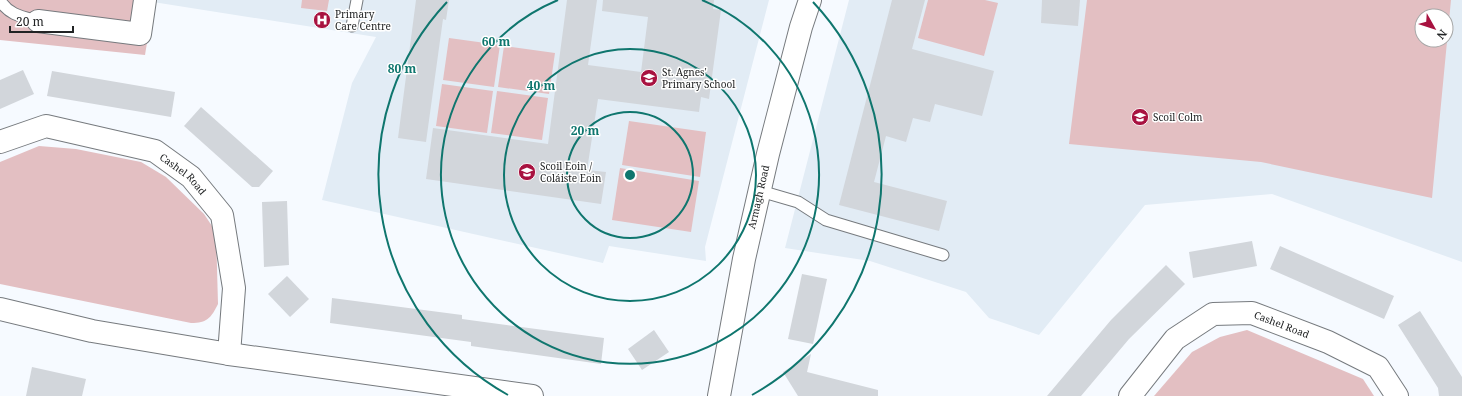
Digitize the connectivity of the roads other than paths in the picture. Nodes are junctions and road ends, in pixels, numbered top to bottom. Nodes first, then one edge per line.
1 (0, 0) edge
2 (145, 0) edge
3 (357, 0) edge
4 (810, 0) edge
5 (38, 21) joint
6 (352, 26) dead end
7 (0, 142) edge
8 (760, 191) junction
9 (943, 255) dead end
10 (0, 309) edge
11 (229, 354) junction
12 (532, 396) edge
13 (719, 396) edge
14 (1130, 396) edge
15 (1397, 396) edge

1 - 5 lane
2 - 5 street
3 - 6 lane
4 - 8 street, Armagh Road
7 - 11 street, Cashel Road
8 - 9 lane
8 - 13 street, Armagh Road
10 - 11 street
11 - 12 street
14 - 15 street, Cashel Road

